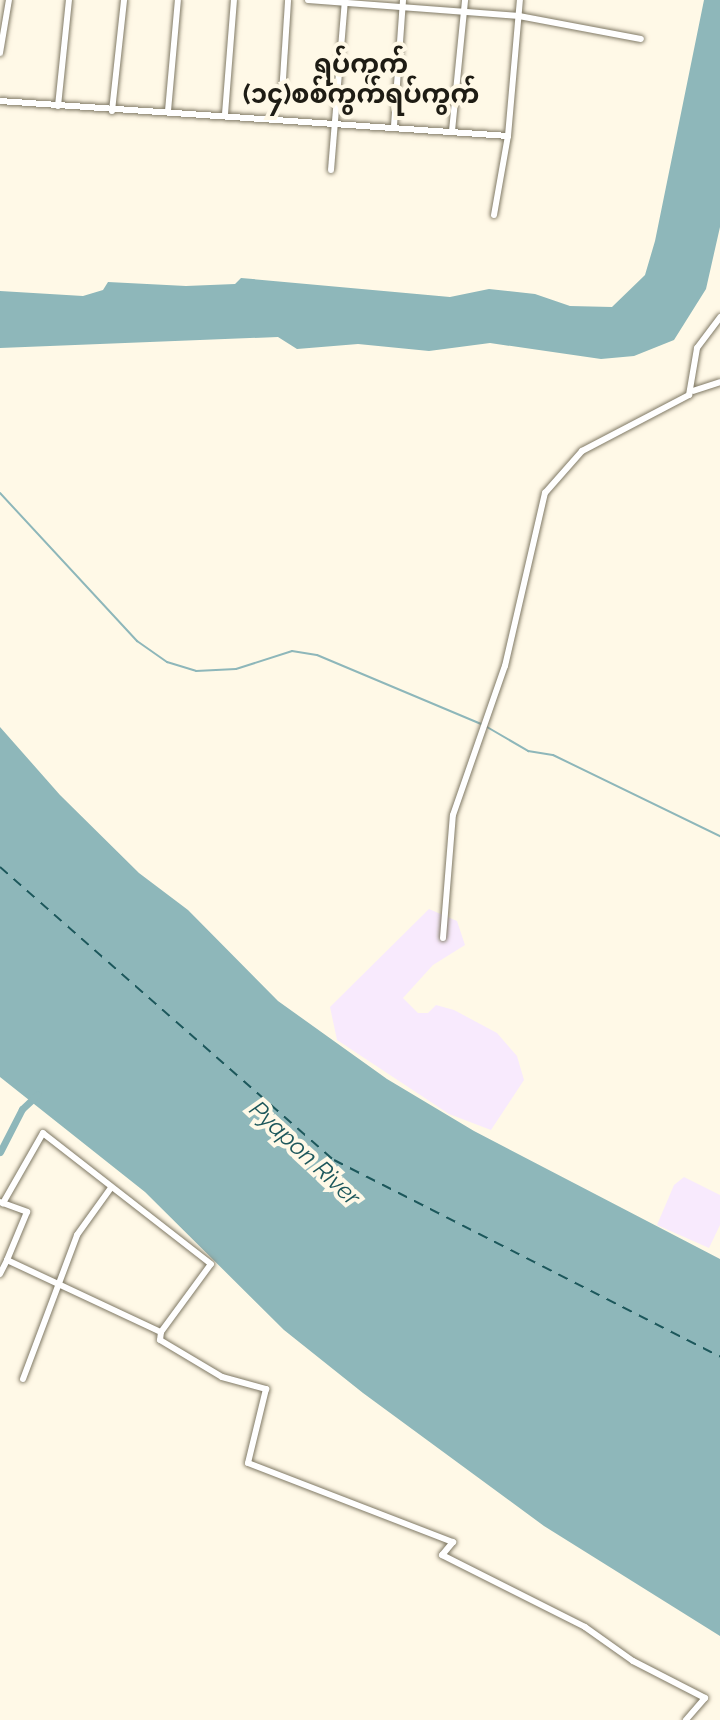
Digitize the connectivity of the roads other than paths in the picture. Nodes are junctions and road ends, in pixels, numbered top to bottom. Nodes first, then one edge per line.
1 (9, 0) edge
2 (69, 0) edge
3 (124, 0) edge
4 (178, 0) edge
5 (234, 0) edge
6 (288, 0) edge
7 (308, 0) edge
8 (465, 0) edge
9 (520, 0) edge
10 (345, 1) edge
11 (403, 3) edge
12 (465, 13) junction
13 (519, 16) junction
14 (641, 39) dead end
15 (0, 53) edge
16 (282, 94) dead end
17 (0, 101) edge
18 (58, 106) junction
19 (112, 111) junction
20 (168, 111) junction
21 (225, 114) junction
22 (335, 122) junction
23 (394, 126) junction
24 (452, 131) junction
25 (508, 136) junction
26 (331, 170) dead end
27 (494, 215) dead end
28 (720, 317) edge
29 (720, 382) edge
30 (693, 391) junction
31 (443, 938) dead end
32 (110, 1189) junction
33 (2, 1202) edge
34 (7, 1260) junction
35 (0, 1274) edge
36 (60, 1286) junction
37 (161, 1332) junction
38 (23, 1379) dead end
39 (686, 1720) edge

1 - 15 street
2 - 18 street
3 - 19 street
4 - 20 street
5 - 21 street
6 - 16 street
7 - 10 street
8 - 12 street
9 - 13 street
10 - 11 street
10 - 22 street
11 - 12 street
11 - 23 street
12 - 13 street
12 - 24 street
13 - 14 street
13 - 25 street
17 - 18 street
18 - 19 street
19 - 20 street
20 - 21 street
21 - 22 street
22 - 23 street
22 - 26 street
23 - 24 street
24 - 25 street
25 - 27 street
28 - 30 street
29 - 30 street
30 - 31 street
32 - 33 street
32 - 36 street
32 - 37 street
33 - 34 street
34 - 35 street
34 - 36 street
36 - 37 street
36 - 38 street
37 - 39 street

